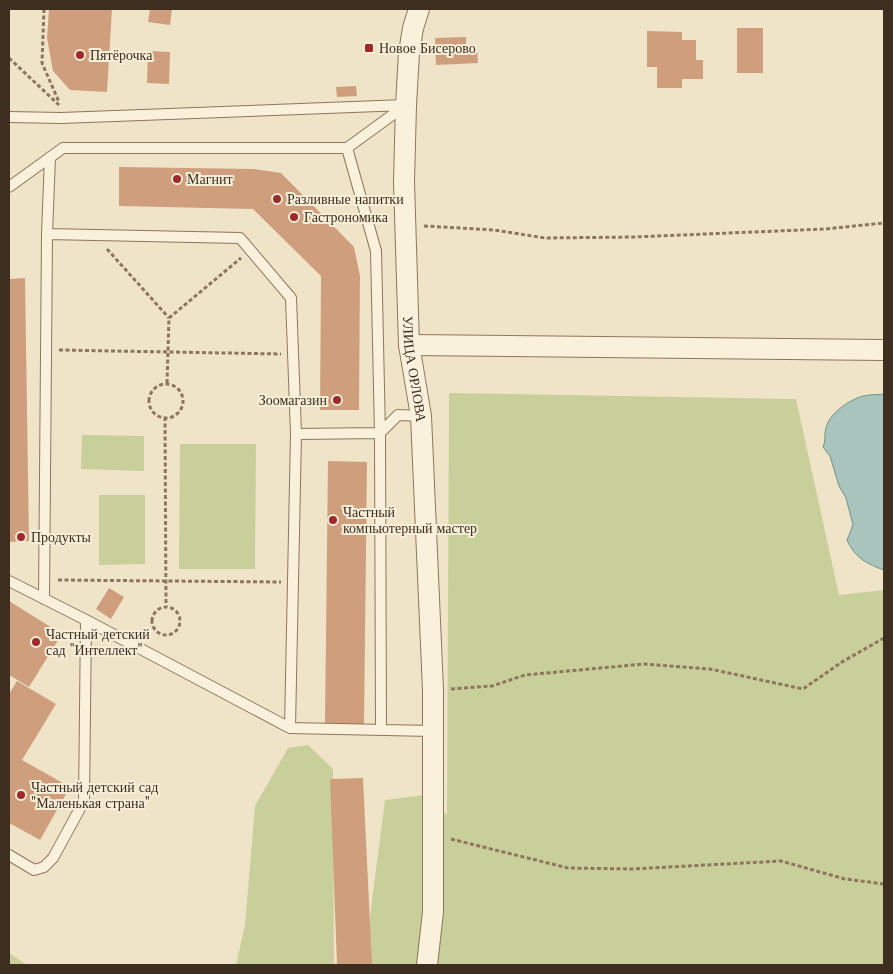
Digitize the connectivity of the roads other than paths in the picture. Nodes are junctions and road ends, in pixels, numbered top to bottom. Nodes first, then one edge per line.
1 (419, 9) edge
2 (406, 105) junction
3 (9, 117) edge
4 (347, 148) junction
5 (50, 157) junction
6 (9, 187) edge
7 (47, 234) junction
8 (409, 345) junction
9 (884, 350) edge
10 (421, 416) junction
11 (380, 433) junction
12 (296, 434) junction
13 (9, 580) edge
14 (44, 599) junction
15 (86, 620) junction
16 (290, 728) junction
17 (381, 730) junction
18 (432, 731) junction
19 (9, 855) edge
20 (427, 965) edge

1 - 2 street, УЛИЦА ОРЛОВА
2 - 3 lane
2 - 4 lane
2 - 8 street, УЛИЦА ОРЛОВА
4 - 5 lane
4 - 11 lane
5 - 6 lane
5 - 7 lane
7 - 12 lane
7 - 14 lane
8 - 9 street
8 - 10 street, УЛИЦА ОРЛОВА
10 - 11 lane
10 - 18 street, УЛИЦА ОРЛОВА
11 - 12 lane
11 - 17 lane
12 - 16 lane
13 - 14 lane
14 - 15 lane
15 - 16 lane
15 - 19 lane
16 - 17 lane
17 - 18 lane
18 - 20 street, УЛИЦА ОРЛОВА

